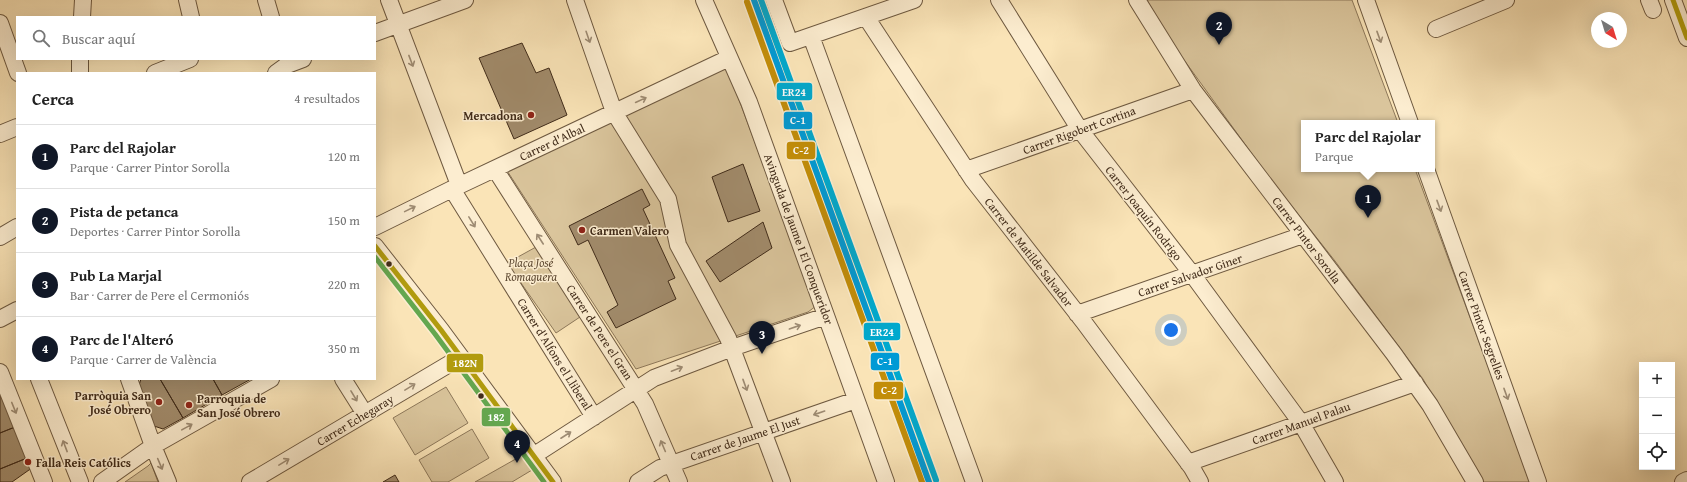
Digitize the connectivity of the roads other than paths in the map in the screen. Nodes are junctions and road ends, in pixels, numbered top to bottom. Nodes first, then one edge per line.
1 (83, 0) edge
2 (187, 0) edge
3 (266, 0) edge
4 (389, 0) edge
5 (465, 0) edge
6 (575, 0) edge
7 (704, 0) edge
8 (774, 0) edge
9 (914, 0) edge
10 (999, 0) edge
11 (1137, 0) edge
12 (1366, 0) edge
13 (1506, 0) edge
14 (1673, 0) edge
15 (82, 16) edge
16 (191, 16) edge
17 (271, 16) edge
18 (866, 17) junction
19 (0, 23) edge
20 (398, 24) junction
21 (1436, 29) dead end
22 (376, 33) edge
23 (811, 36) junction
24 (1687, 38) edge
25 (729, 58) junction
26 (80, 60) edge
27 (188, 60) edge
28 (301, 60) edge
29 (286, 68) edge
30 (18, 72) edge
31 (80, 72) edge
32 (158, 72) edge
33 (1193, 90) junction
34 (614, 112) junction
35 (1409, 120) edge
36 (16, 128) edge
37 (1080, 130) junction
38 (0, 134) edge
39 (495, 169) junction
40 (966, 170) junction
41 (1427, 172) edge
42 (455, 187) junction
43 (376, 226) edge
44 (16, 227) edge
45 (1303, 236) junction
46 (0, 237) edge
47 (376, 247) edge
48 (1192, 274) junction
49 (1077, 314) junction
50 (826, 316) junction
51 (730, 343) junction
52 (461, 357) junction
53 (0, 372) edge
54 (39, 380) edge
55 (129, 380) edge
56 (269, 380) edge
57 (345, 380) edge
58 (1414, 383) junction
59 (636, 390) junction
60 (856, 400) junction
61 (365, 414) junction
62 (594, 417) junction
63 (1301, 424) junction
64 (762, 432) junction
65 (153, 446) junction
66 (533, 456) junction
67 (1188, 463) junction
68 (671, 464) junction
69 (1687, 480) edge
70 (44, 482) edge
71 (80, 482) edge
72 (102, 482) edge
73 (168, 482) edge
74 (250, 482) edge
75 (553, 482) edge
76 (638, 482) edge
77 (679, 482) edge
78 (782, 482) edge
79 (886, 482) edge
80 (974, 482) edge
81 (1200, 482) edge
82 (1335, 482) edge
83 (1475, 482) edge
84 (1538, 482) edge
85 (1683, 482) edge

1 - 15 street
2 - 16 street
3 - 17 street
4 - 20 street, Carrer d'Alfons el Lliberal
5 - 20 street
6 -> 34 street
7 - 25 street, Avinguda de Jaume I El Conqueridor
8 - 23 street
9 - 18 street
10 - 37 street, Carrer Joaquín Rodrigo
11 - 33 street, Carrer Pintor Sorolla
12 -> 35 street
13 - 21 street
14 - 24 street
18 - 23 street
18 - 40 street, Carrer de Matilde Salvador
19 - 30 street
20 - 22 street
20 -> 42 street, Carrer d'Alfons el Lliberal
23 - 80 street
34 -> 25 street, Carrer d'Albal
25 - 50 street, Avinguda de Jaume I El Conqueridor
26 - 31 street
27 - 32 street
28 - 29 street
33 - 37 street, Carrer Rigobert Cortina
33 - 45 street, Carrer Pintor Sorolla
34 - 39 street, Carrer d'Albal
34 - 51 street
36 - 38 street
37 - 40 street, Carrer Rigobert Cortina
37 - 48 street, Carrer Joaquín Rodrigo
39 - 42 street, Carrer d'Albal
59 -> 39 street, Carrer de Pere el Gran
40 - 49 street, Carrer de Matilde Salvador
41 -> 84 street, Carrer Pintor Segrelles
43 -> 42 street, Carrer d'Albal
42 -> 62 street, Carrer d'Alfons el Lliberal
44 - 46 street
45 - 48 street, Carrer Salvador Giner
45 - 58 street, Carrer Pintor Sorolla
47 - 52 street
48 - 49 street, Carrer Salvador Giner
48 - 63 street, Carrer Joaquín Rodrigo
49 - 67 street, Carrer de Matilde Salvador
51 -> 50 street
50 - 60 street, Avinguda de Jaume I El Conqueridor
59 -> 51 street
51 -> 64 street
61 -> 52 street, Carrer Echegaray
52 - 66 street
53 -> 70 street
71 -> 54 street
55 - 65 street
65 -> 56 street
57 -> 61 street
58 - 63 street, Carrer Manuel Palau
58 - 83 street, Carrer Pintor Sorolla
59 - 62 street
68 -> 59 street, Carrer de Pere el Gran
60 -> 64 street, Carrer de Jaume El Just
60 - 79 street, Avinguda de Jaume I El Conqueridor
74 -> 61 street, Carrer Echegaray
66 -> 62 street
63 - 67 street, Carrer Manuel Palau
63 - 82 street, Carrer Joaquín Rodrigo
64 - 68 street, Carrer de Jaume El Just
64 - 78 street
65 - 72 street
65 -> 73 street
66 - 75 street
67 - 81 street, Carrer de Matilde Salvador
68 - 76 street, Carrer de Jaume El Just
68 - 77 street, Carrer de Pere el Gran
69 - 85 street

